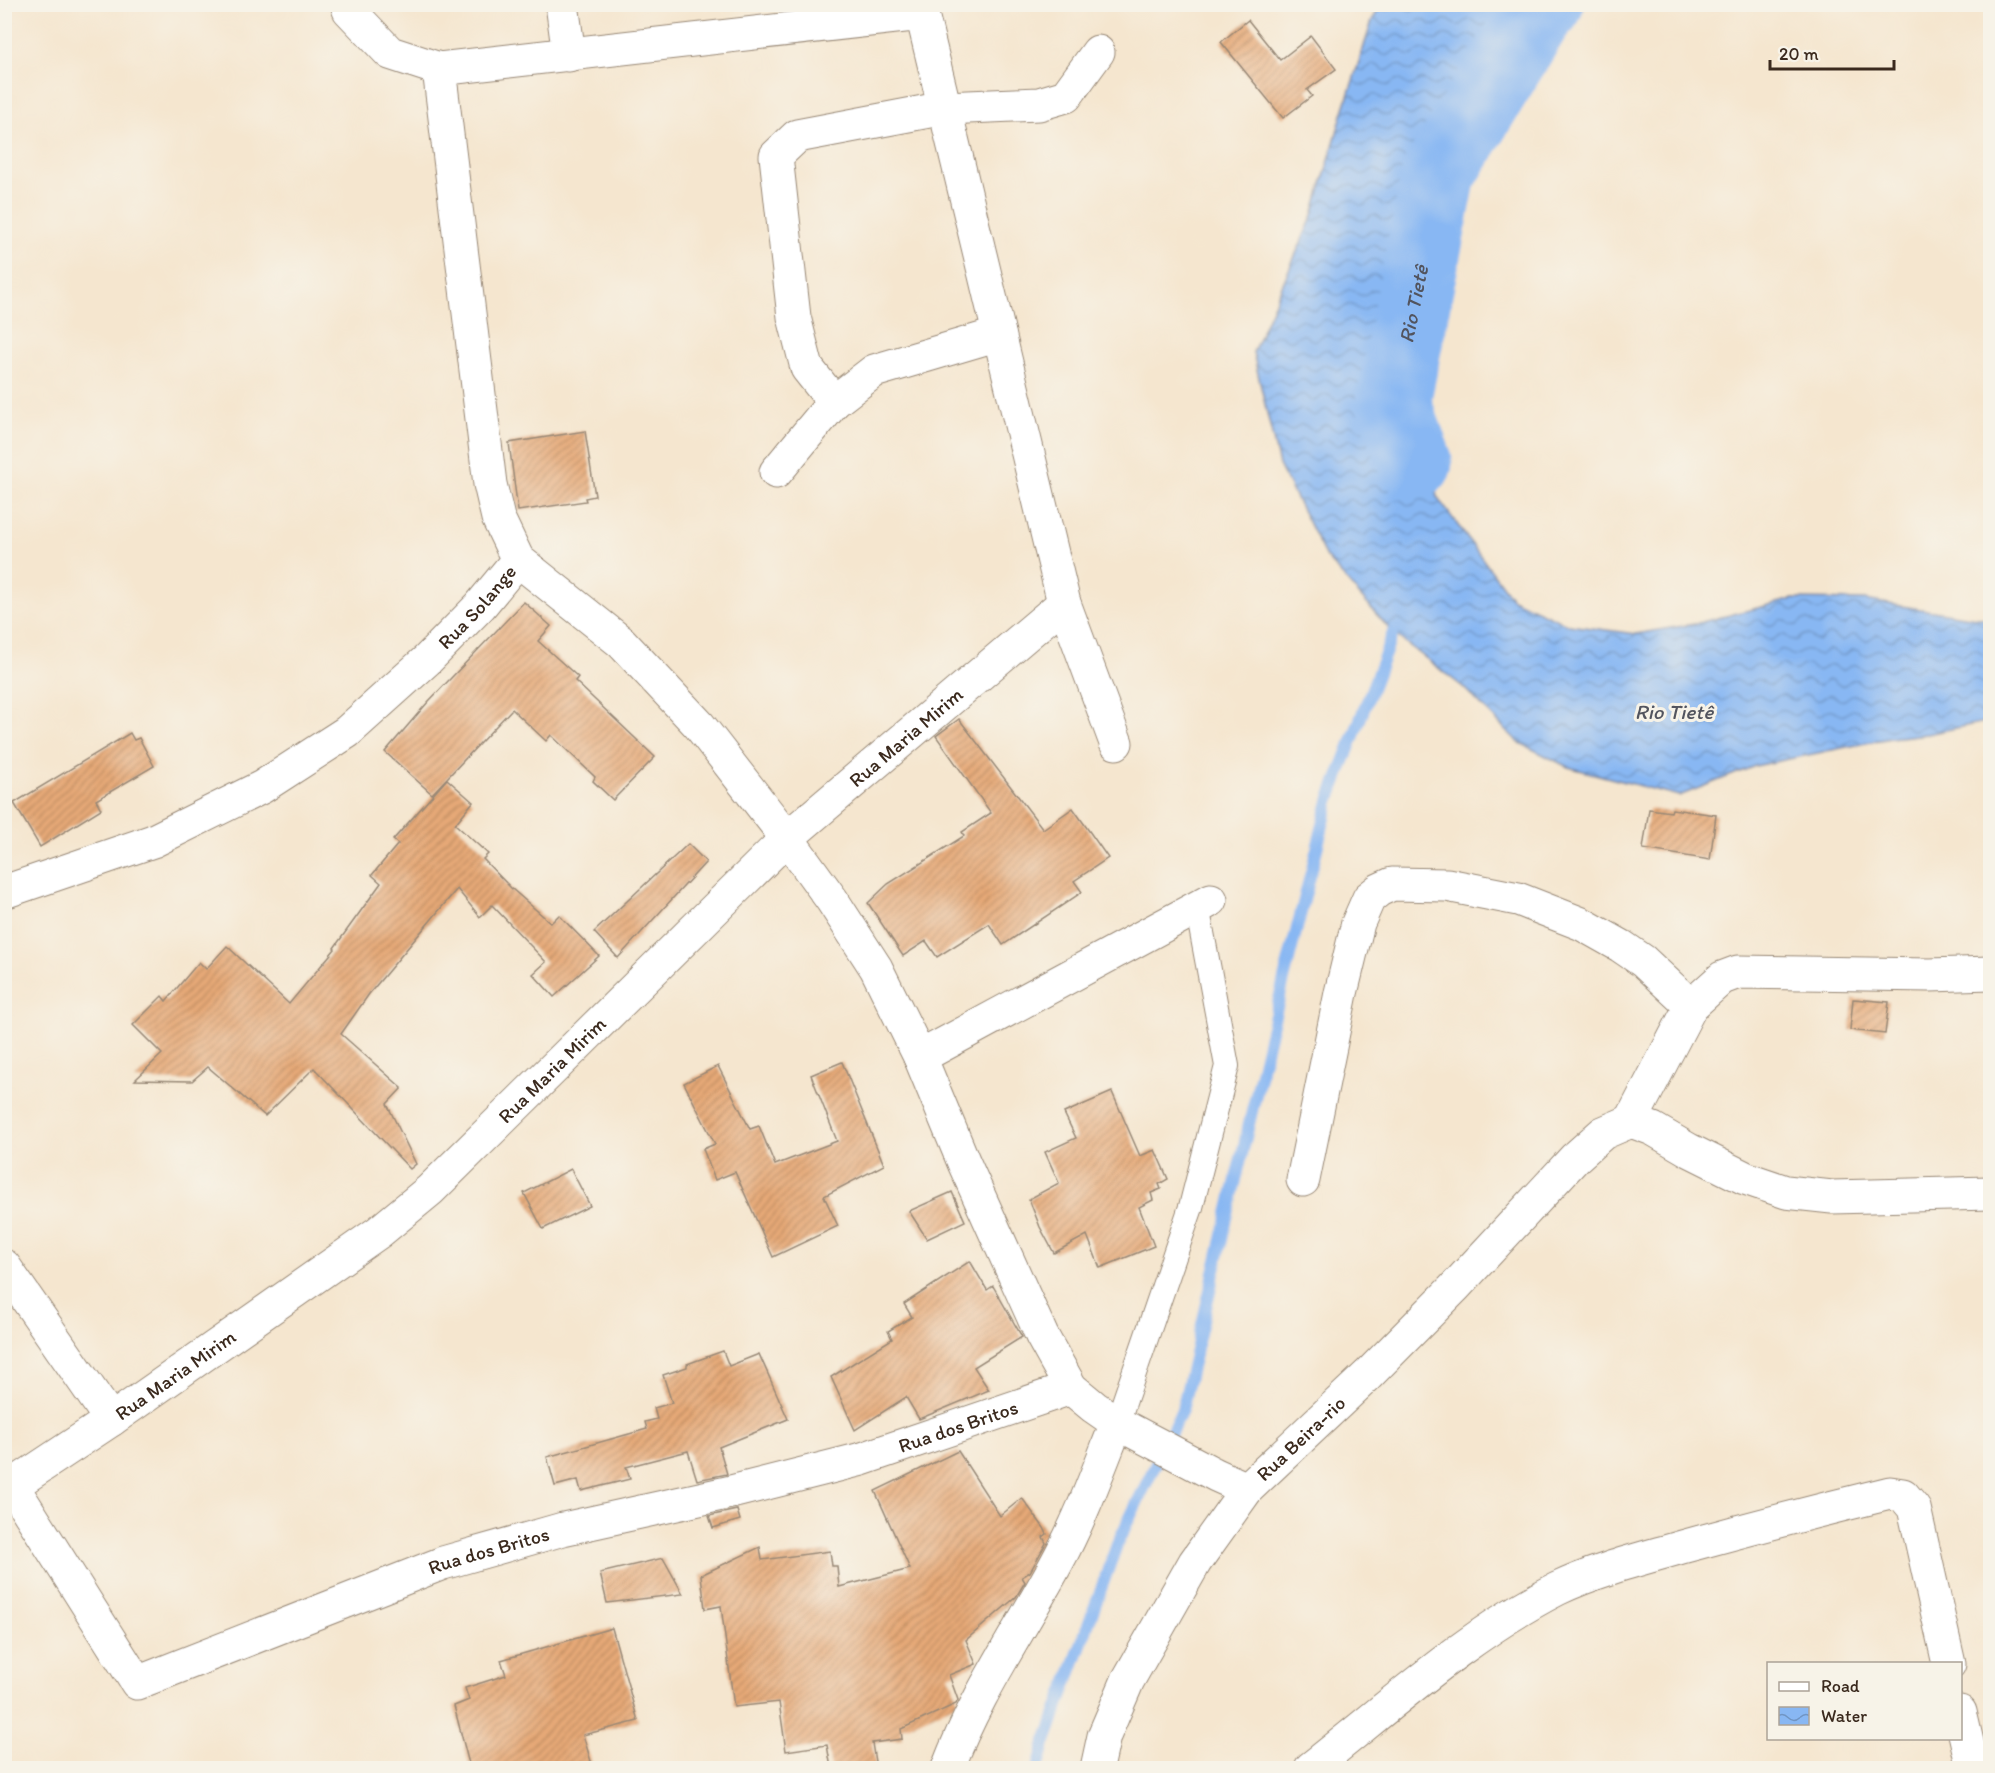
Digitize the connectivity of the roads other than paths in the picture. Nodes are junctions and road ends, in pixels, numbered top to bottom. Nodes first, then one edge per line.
1 (347, 4) edge
2 (562, 4) edge
3 (1098, 52) dead end
4 (569, 55) junction
5 (439, 69) junction
6 (945, 108) junction
7 (999, 334) junction
8 (834, 402) junction
9 (776, 472) dead end
10 (518, 560) junction
11 (1064, 603) junction
12 (1116, 743) dead end
13 (787, 838) junction
14 (4, 892) edge
15 (1204, 903) joint
16 (1990, 973) edge
17 (1691, 1006) junction
18 (920, 1057) junction
19 (1631, 1121) junction
20 (1303, 1180) dead end
21 (1990, 1193) edge
22 (4, 1266) edge
23 (1071, 1388) junction
24 (111, 1420) junction
25 (1126, 1428) junction
26 (9, 1489) edge
27 (1247, 1489) junction
28 (1949, 1662) edge
29 (1962, 1721) edge
30 (948, 1768) edge
31 (1097, 1768) edge
32 (1311, 1768) edge
33 (1973, 1768) edge

1 - 5 street
2 - 4 street
3 - 6 street
4 - 5 street
4 - 6 street
5 - 10 street, Rua Solange
6 - 7 street
6 - 8 street
7 - 8 street
7 - 11 street
8 - 9 street
10 - 13 street
10 - 14 street, Rua Solange
11 - 12 street
11 - 13 street, Rua Maria Mirim
13 - 18 street
13 - 24 street, Rua Maria Mirim
15 - 18 street
15 - 25 lane
16 - 17 street
17 - 19 street
17 - 20 street
18 - 23 street
19 - 21 street
19 - 27 street, Rua Beira-rio
22 - 24 street
23 - 25 street
23 - 26 street, Rua dos Britos
24 - 26 street, Rua Maria Mirim
25 - 27 street
25 - 30 street
27 - 31 street, Rua Beira-rio
28 - 32 street
29 - 33 street

